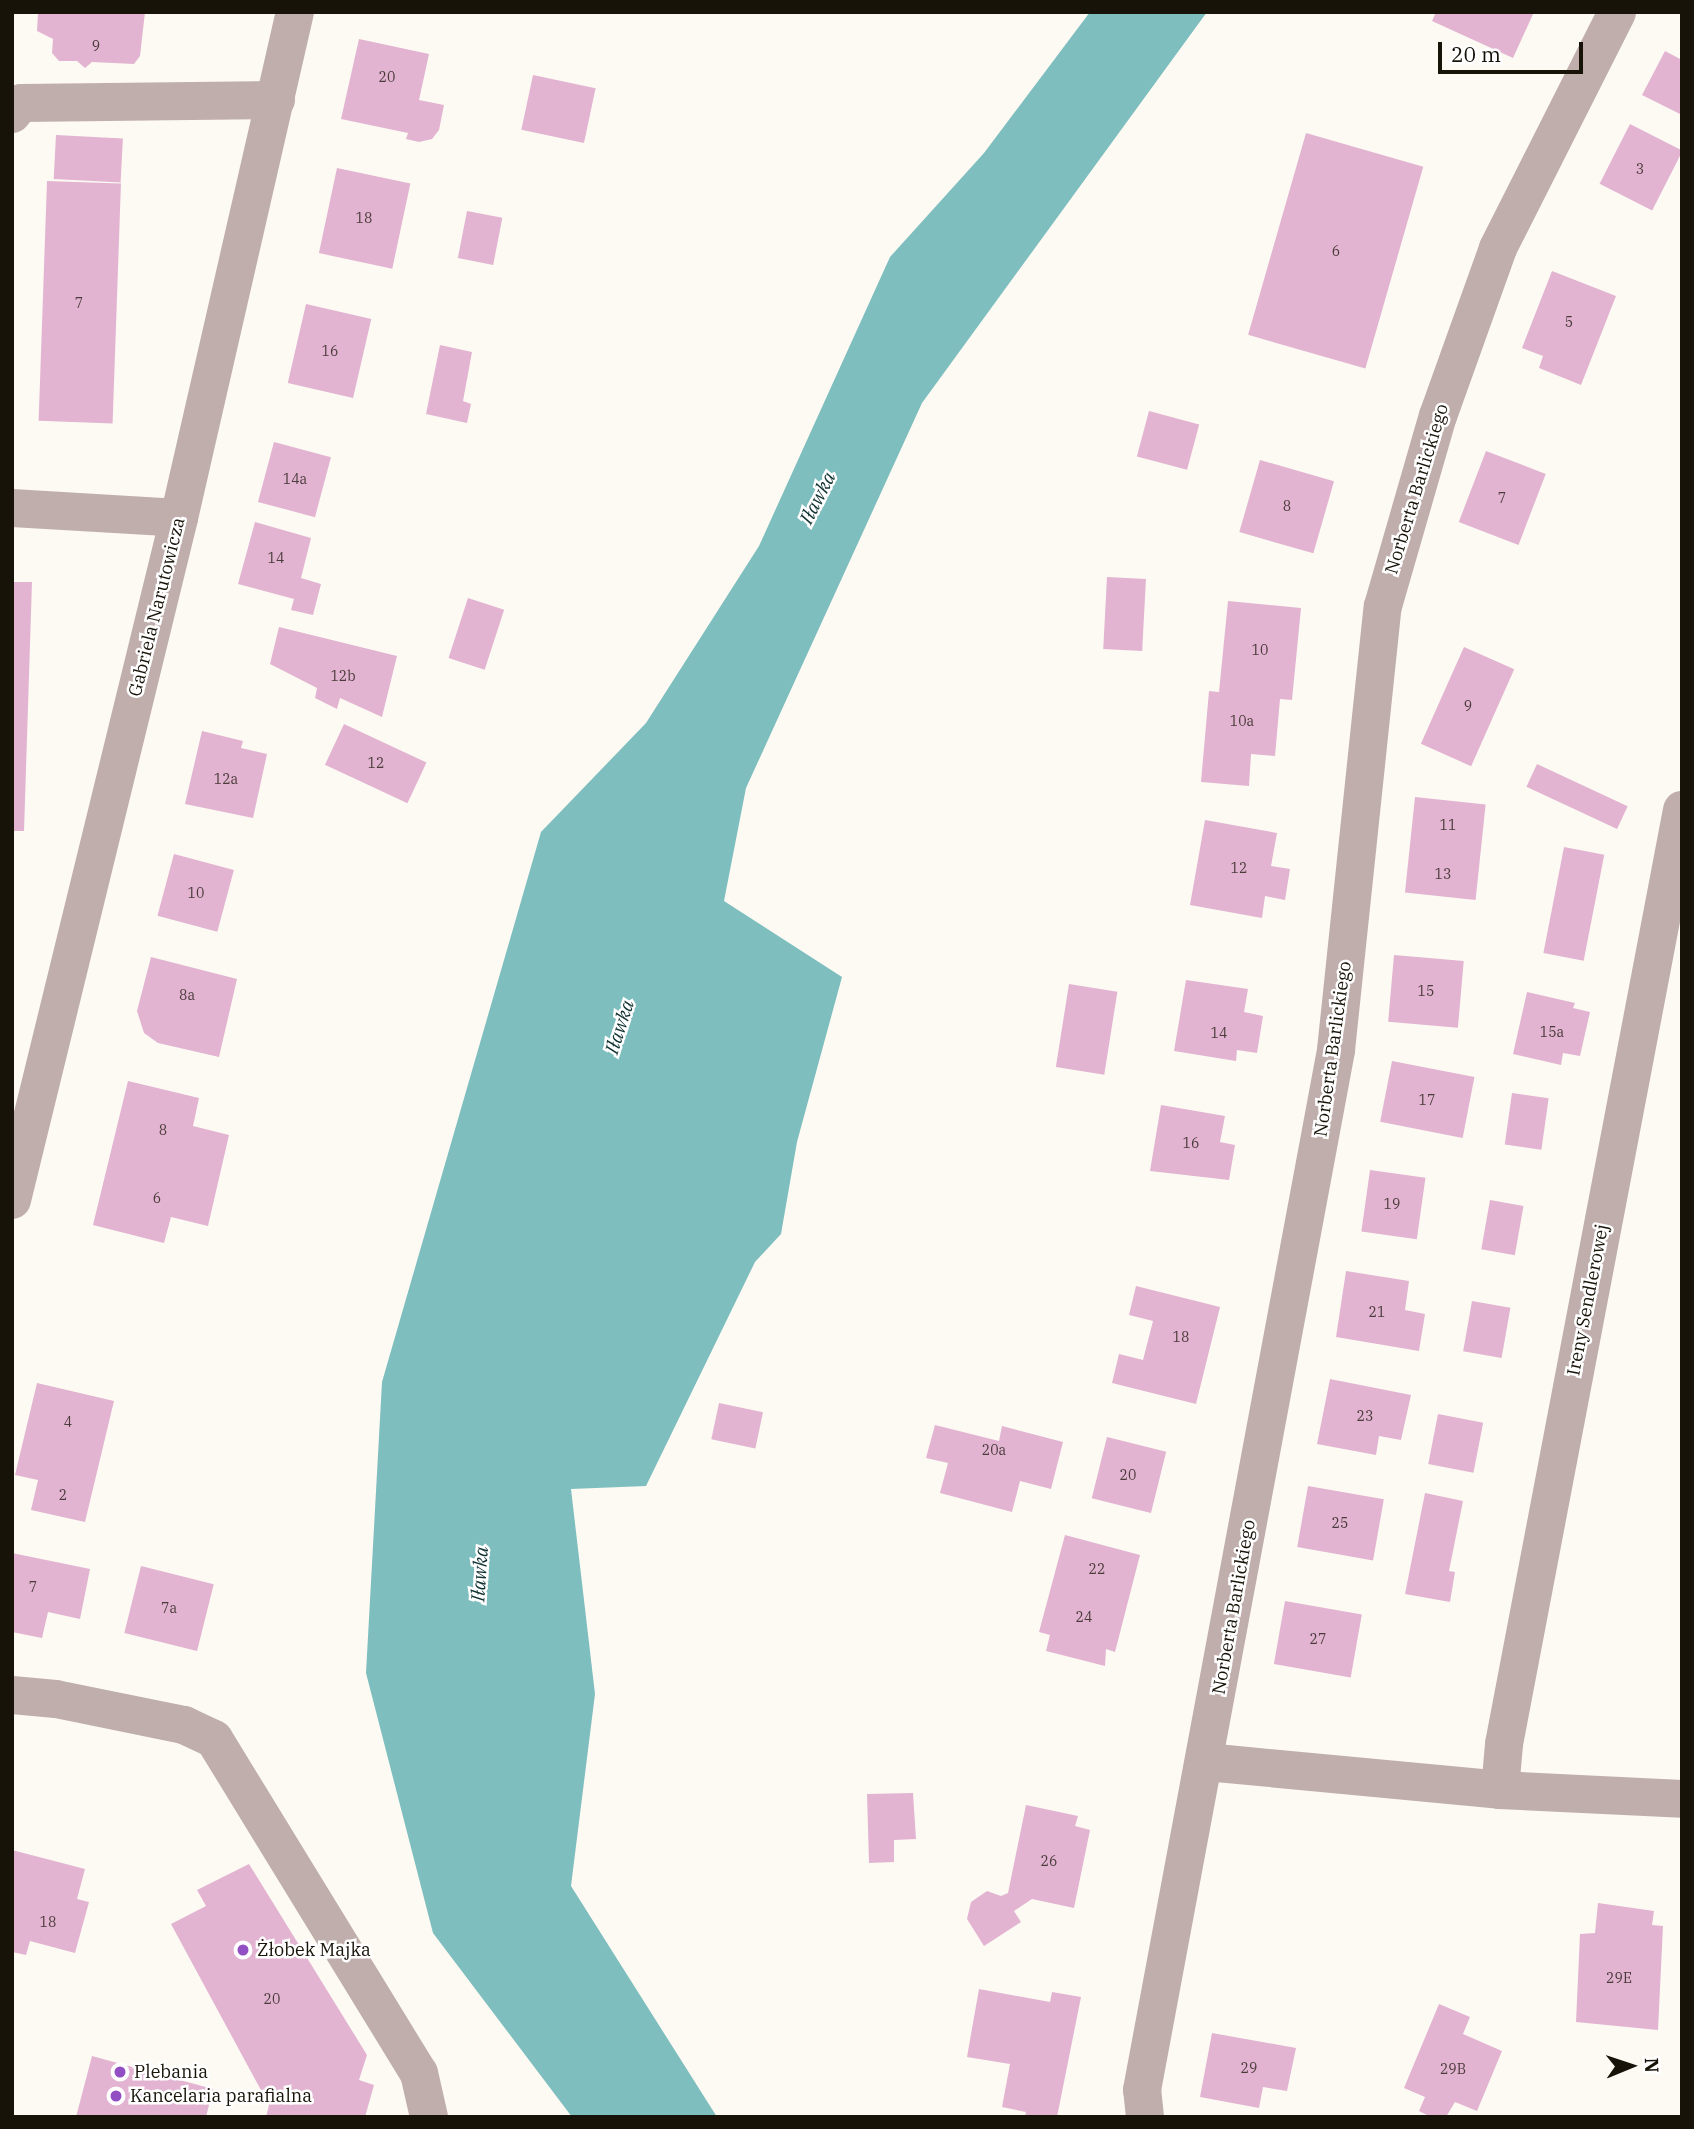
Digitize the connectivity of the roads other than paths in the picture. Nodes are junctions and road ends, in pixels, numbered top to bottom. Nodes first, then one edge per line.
1 (295, 12) edge
2 (1617, 12) edge
3 (276, 100) junction
4 (15, 103) edge
5 (12, 508) edge
6 (179, 518) junction
7 (1682, 810) edge
8 (12, 1200) edge
9 (12, 1695) edge
10 (1206, 1762) junction
11 (1500, 1790) junction
12 (1682, 1799) edge
13 (429, 2117) edge
14 (1145, 2117) edge

1 - 3 street, Gabriela Narutowicza
2 - 10 street, Norberta Barlickiego
3 - 4 street
3 - 6 street, Gabriela Narutowicza
5 - 6 street
6 - 8 street, Gabriela Narutowicza
7 - 11 street, Ireny Sendlerowej
9 - 13 street
10 - 11 street
10 - 14 street, Norberta Barlickiego
11 - 12 street

